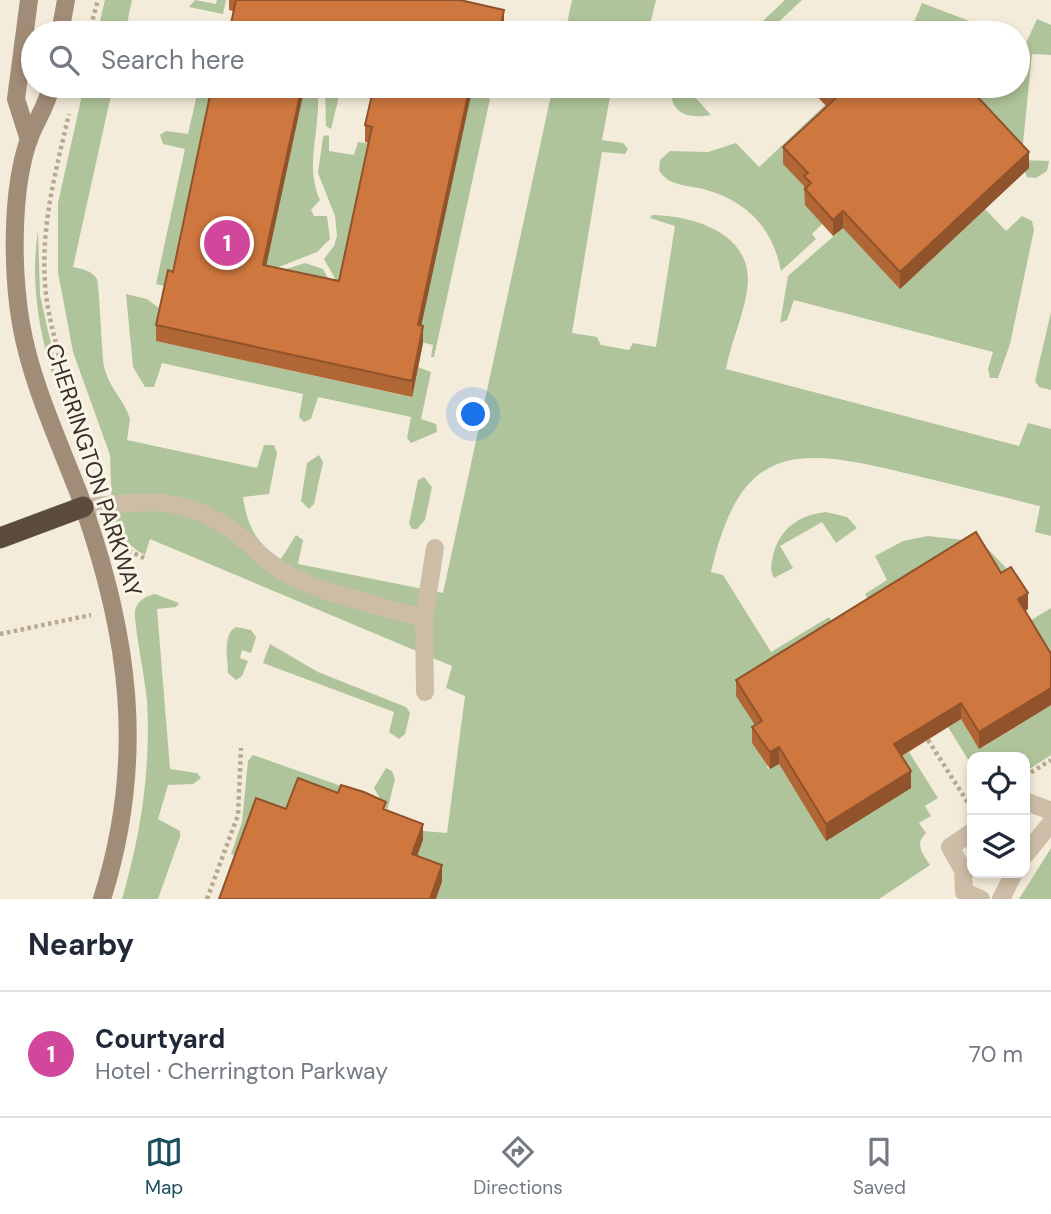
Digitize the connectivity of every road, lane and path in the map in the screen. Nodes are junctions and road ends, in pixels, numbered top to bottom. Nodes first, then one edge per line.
1 (29, 0) edge
2 (66, 0) edge
3 (98, 0) edge
4 (26, 21) edge
5 (62, 21) edge
6 (92, 21) edge
7 (21, 61) edge
8 (48, 98) edge
9 (70, 108) dead end
10 (29, 140) junction
11 (64, 387) dead end
12 (94, 506) junction
13 (0, 538) edge
14 (435, 548) dead end
15 (144, 558) dead end
16 (115, 609) junction
17 (424, 618) junction
18 (0, 634) edge
19 (425, 692) dead end
20 (928, 740) edge
21 (241, 748) dead end
22 (1051, 760) edge
23 (1030, 773) edge
24 (967, 801) edge
25 (1030, 803) edge
26 (1051, 811) edge
27 (1051, 823) edge
28 (967, 835) edge
29 (1030, 849) edge
30 (1012, 878) edge
31 (102, 899) edge
32 (207, 899) edge
33 (981, 899) edge
34 (1001, 899) edge

1 - 4 main road, CHERRINGTON PARKWAY
2 - 5 main road
3 - 6 path
7 - 10 main road, CHERRINGTON PARKWAY
8 - 10 main road, CHERRINGTON PARKWAY
9 - 11 path
10 - 12 main road, CHERRINGTON PARKWAY
12 - 13 highway
12 - 15 path
12 - 16 main road, CHERRINGTON PARKWAY
12 - 17 lane
14 - 17 lane
16 - 18 path
16 - 31 main road, CHERRINGTON PARKWAY
17 - 19 lane
20 - 24 path
21 - 32 path
22 - 23 path
25 - 26 lane
27 - 29 lane
28 - 33 lane
30 - 34 lane

